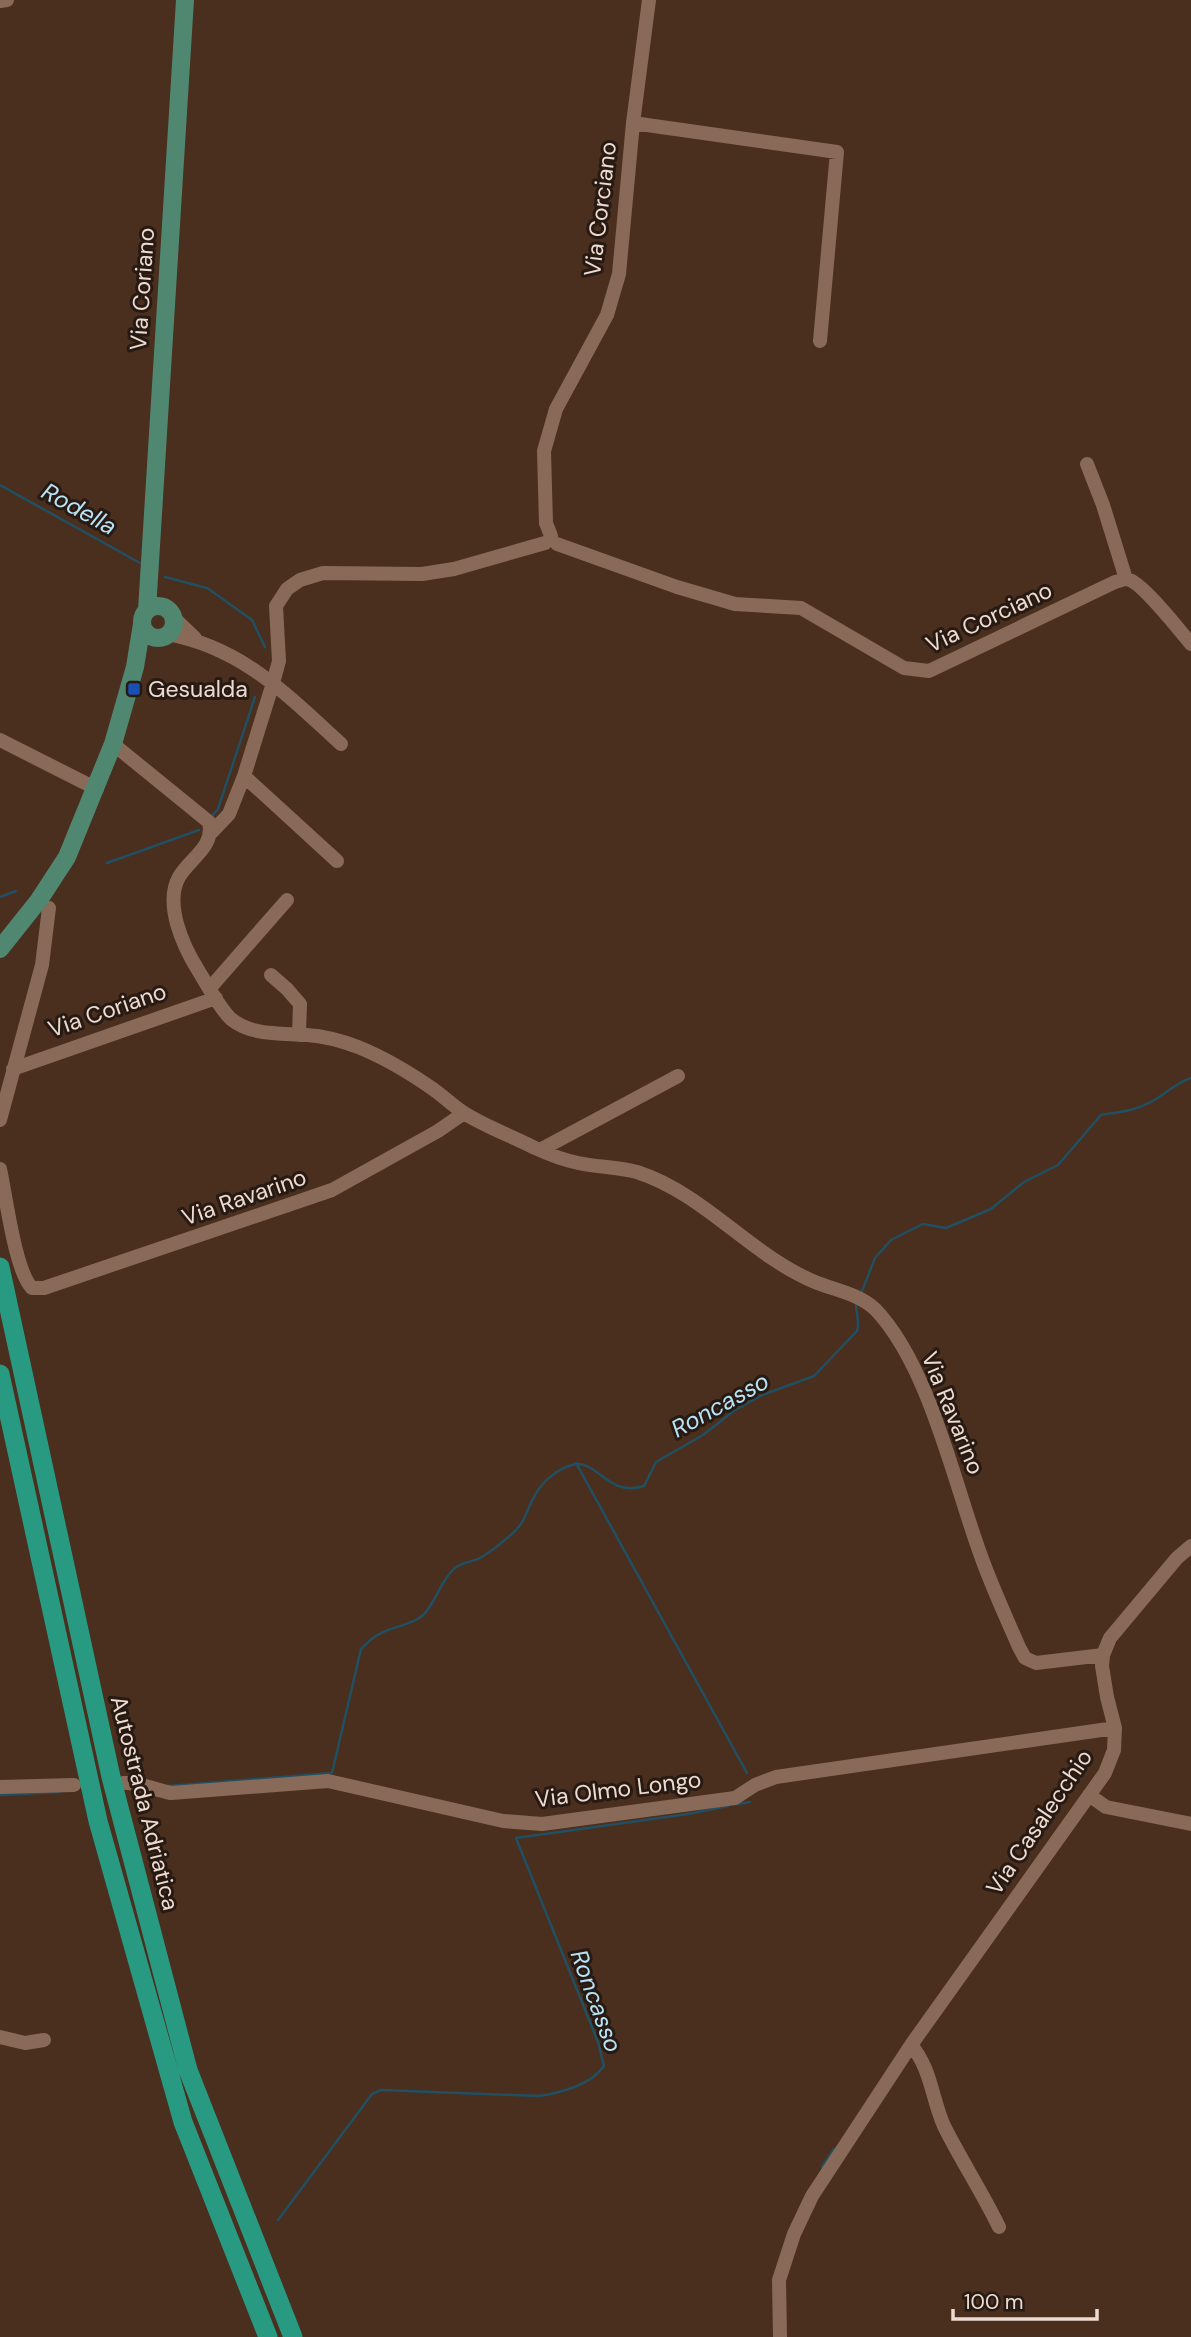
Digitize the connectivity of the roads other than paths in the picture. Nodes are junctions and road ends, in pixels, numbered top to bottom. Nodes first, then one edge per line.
1 (6, 0) edge
2 (184, 0) edge
3 (649, 0) edge
4 (0, 1) edge
5 (633, 123) junction
6 (820, 341) dead end
7 (1087, 464) dead end
8 (551, 541) junction
9 (1126, 579) junction
10 (148, 581) junction
11 (169, 612) junction
12 (144, 617) junction
13 (164, 636) junction
14 (196, 639) junction
15 (1191, 644) edge
16 (135, 667) junction
17 (273, 683) junction
18 (0, 740) edge
19 (113, 744) junction
20 (341, 744) dead end
21 (244, 776) junction
22 (97, 789) junction
23 (212, 832) junction
24 (337, 861) dead end
25 (287, 900) dead end
26 (49, 908) dead end
27 (0, 949) edge
28 (271, 975) dead end
29 (213, 993) junction
30 (299, 1035) junction
31 (13, 1069) junction
32 (678, 1076) dead end
33 (464, 1113) junction
34 (0, 1120) edge
35 (540, 1150) junction
36 (0, 1170) edge
37 (0, 1267) edge
38 (0, 1374) edge
39 (1191, 1546) edge
40 (1103, 1655) junction
41 (1115, 1728) junction
42 (123, 1783) dead end
43 (74, 1785) dead end
44 (0, 1787) edge
45 (1089, 1795) junction
46 (1191, 1824) edge
47 (0, 2037) edge
48 (44, 2040) dead end
49 (911, 2045) junction
50 (999, 2227) dead end
51 (268, 2337) edge
52 (293, 2337) edge
53 (780, 2337) edge

1 - 4 street
2 - 10 main road, Via Coriano
3 - 5 street, Via Corciano
5 - 6 street, Via Corciano
5 - 8 street, Via Corciano
7 - 9 street
8 - 9 street, Via Corciano
8 - 17 street, Via Ravarino
9 - 15 street
10 - 11 main road
10 - 12 main road, Via Coriano
11 - 12 main road
11 - 13 main road
11 - 14 street
12 - 13 main road
12 - 16 main road, Via Coriano
13 - 14 street
13 - 16 main road, Via Coriano
14 - 17 street
16 - 19 main road, Via Coriano
17 - 20 street
17 - 21 street, Via Ravarino
18 - 22 street
19 - 22 main road, Via Coriano
19 - 23 street
21 - 23 street, Via Ravarino
21 - 24 street
22 - 27 main road, Via Coriano
23 - 29 street, Via Ravarino
25 - 29 street
26 - 31 street, Via Coriano
28 - 30 street
29 - 30 street, Via Ravarino
29 - 31 street, Via Coriano
30 - 33 street, Via Ravarino
31 - 34 street, Via Coriano
32 - 35 street
33 - 35 street, Via Ravarino
33 - 36 street, Via Ravarino
35 - 40 street, Via Ravarino
37 - 52 highway, Autostrada Adriatica
38 - 51 highway, Autostrada Adriatica
39 - 40 street
40 - 41 street, Via Casalecchio
41 - 42 street, Via Olmo Longo
41 - 45 street, Via Casalecchio
43 - 44 street
45 - 46 street
45 - 49 street, Via Casalecchio
47 - 48 street
49 - 50 street
49 - 53 street, Via Casalecchio

